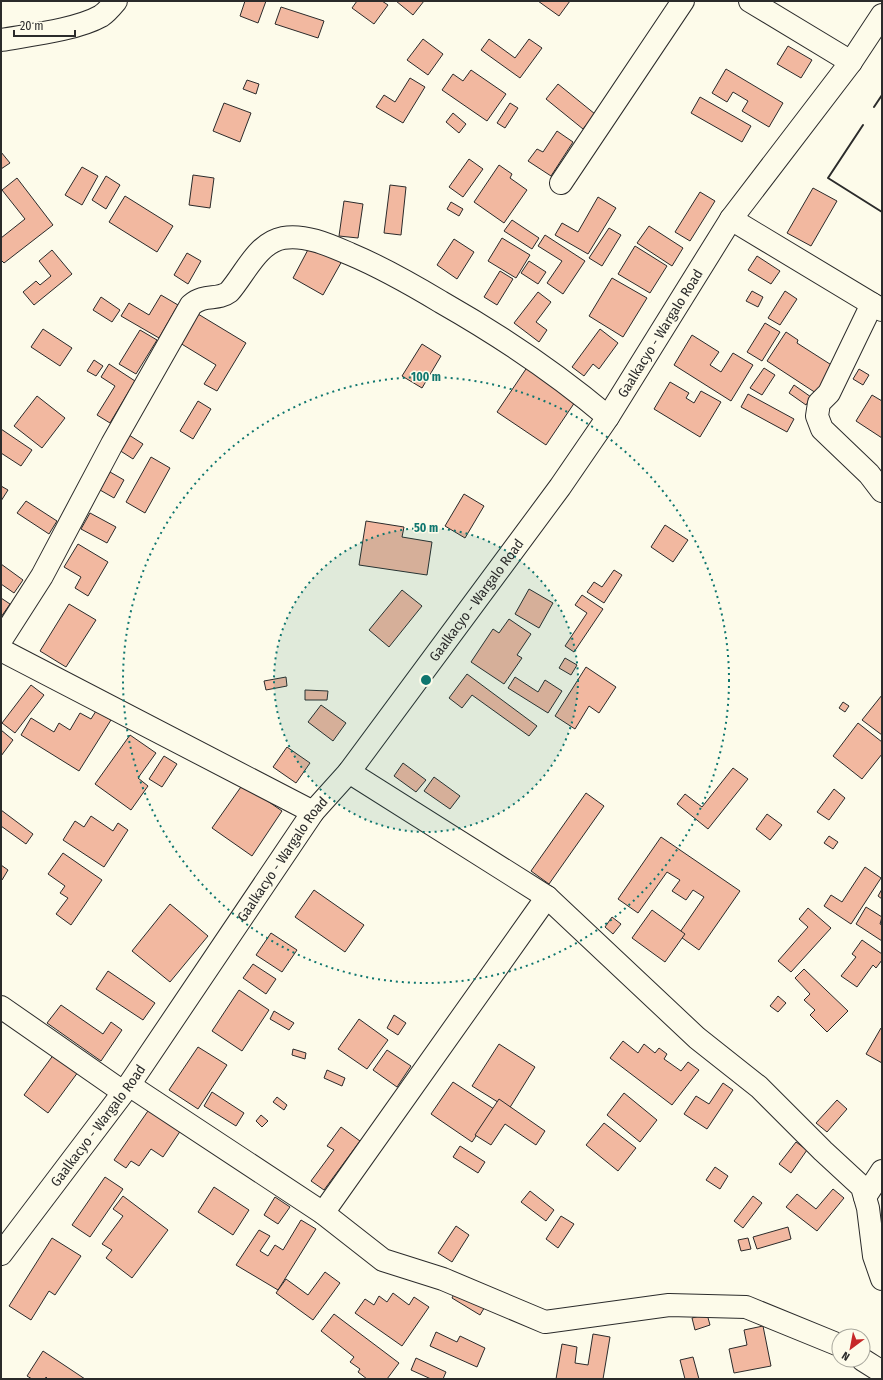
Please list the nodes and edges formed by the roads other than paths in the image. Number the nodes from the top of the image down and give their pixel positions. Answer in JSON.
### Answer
{"nodes":[{"id":1,"x":116,"y":1,"type":"edge"},
{"id":2,"x":683,"y":1,"type":"edge"},
{"id":3,"x":750,"y":1,"type":"edge"},
{"id":4,"x":879,"y":26,"type":"edge"},
{"id":5,"x":1,"y":40,"type":"edge"},
{"id":6,"x":851,"y":62,"type":"junction"},
{"id":7,"x":560,"y":183,"type":"dead end"},
{"id":8,"x":731,"y":219,"type":"junction"},
{"id":9,"x":877,"y":307,"type":"edge"},
{"id":10,"x":608,"y":417,"type":"junction"},
{"id":11,"x":882,"y":491,"type":"edge"},
{"id":12,"x":1,"y":640,"type":"edge"},
{"id":13,"x":1,"y":650,"type":"edge"},
{"id":14,"x":349,"y":772,"type":"junction"},
{"id":15,"x":313,"y":812,"type":"junction"},
{"id":16,"x":547,"y":897,"type":"junction"},
{"id":17,"x":1,"y":1007,"type":"edge"},
{"id":18,"x":126,"y":1088,"type":"junction"},
{"id":19,"x":882,"y":1171,"type":"edge"},
{"id":20,"x":865,"y":1197,"type":"junction"},
{"id":21,"x":323,"y":1213,"type":"junction"},
{"id":22,"x":1,"y":1254,"type":"edge"},
{"id":23,"x":882,"y":1279,"type":"edge"},
{"id":24,"x":831,"y":1342,"type":"edge"},
{"id":25,"x":871,"y":1365,"type":"edge"},
{"id":26,"x":882,"y":1372,"type":"edge"}],
"edges":[{"from":1,"to":5,"type":"street"},
{"from":2,"to":7,"type":"street"},
{"from":3,"to":6,"type":"street"},
{"from":4,"to":6,"type":"street","name":"Gaalkacyo - Wargalo Road"},
{"from":6,"to":8,"type":"street","name":"Gaalkacyo - Wargalo Road"},
{"from":8,"to":9,"type":"street"},
{"from":8,"to":10,"type":"street","name":"Gaalkacyo - Wargalo Road"},
{"from":9,"to":11,"type":"street"},
{"from":10,"to":12,"type":"street"},
{"from":10,"to":14,"type":"street","name":"Gaalkacyo - Wargalo Road"},
{"from":13,"to":15,"type":"street"},
{"from":14,"to":15,"type":"street","name":"Gaalkacyo - Wargalo Road"},
{"from":14,"to":16,"type":"street"},
{"from":15,"to":18,"type":"street","name":"Gaalkacyo - Wargalo Road"},
{"from":16,"to":20,"type":"street"},
{"from":16,"to":21,"type":"street"},
{"from":17,"to":18,"type":"street"},
{"from":18,"to":21,"type":"street"},
{"from":18,"to":22,"type":"street","name":"Gaalkacyo - Wargalo Road"},
{"from":19,"to":20,"type":"street"},
{"from":20,"to":23,"type":"street"},
{"from":21,"to":24,"type":"street"},
{"from":25,"to":26,"type":"street"}]}
